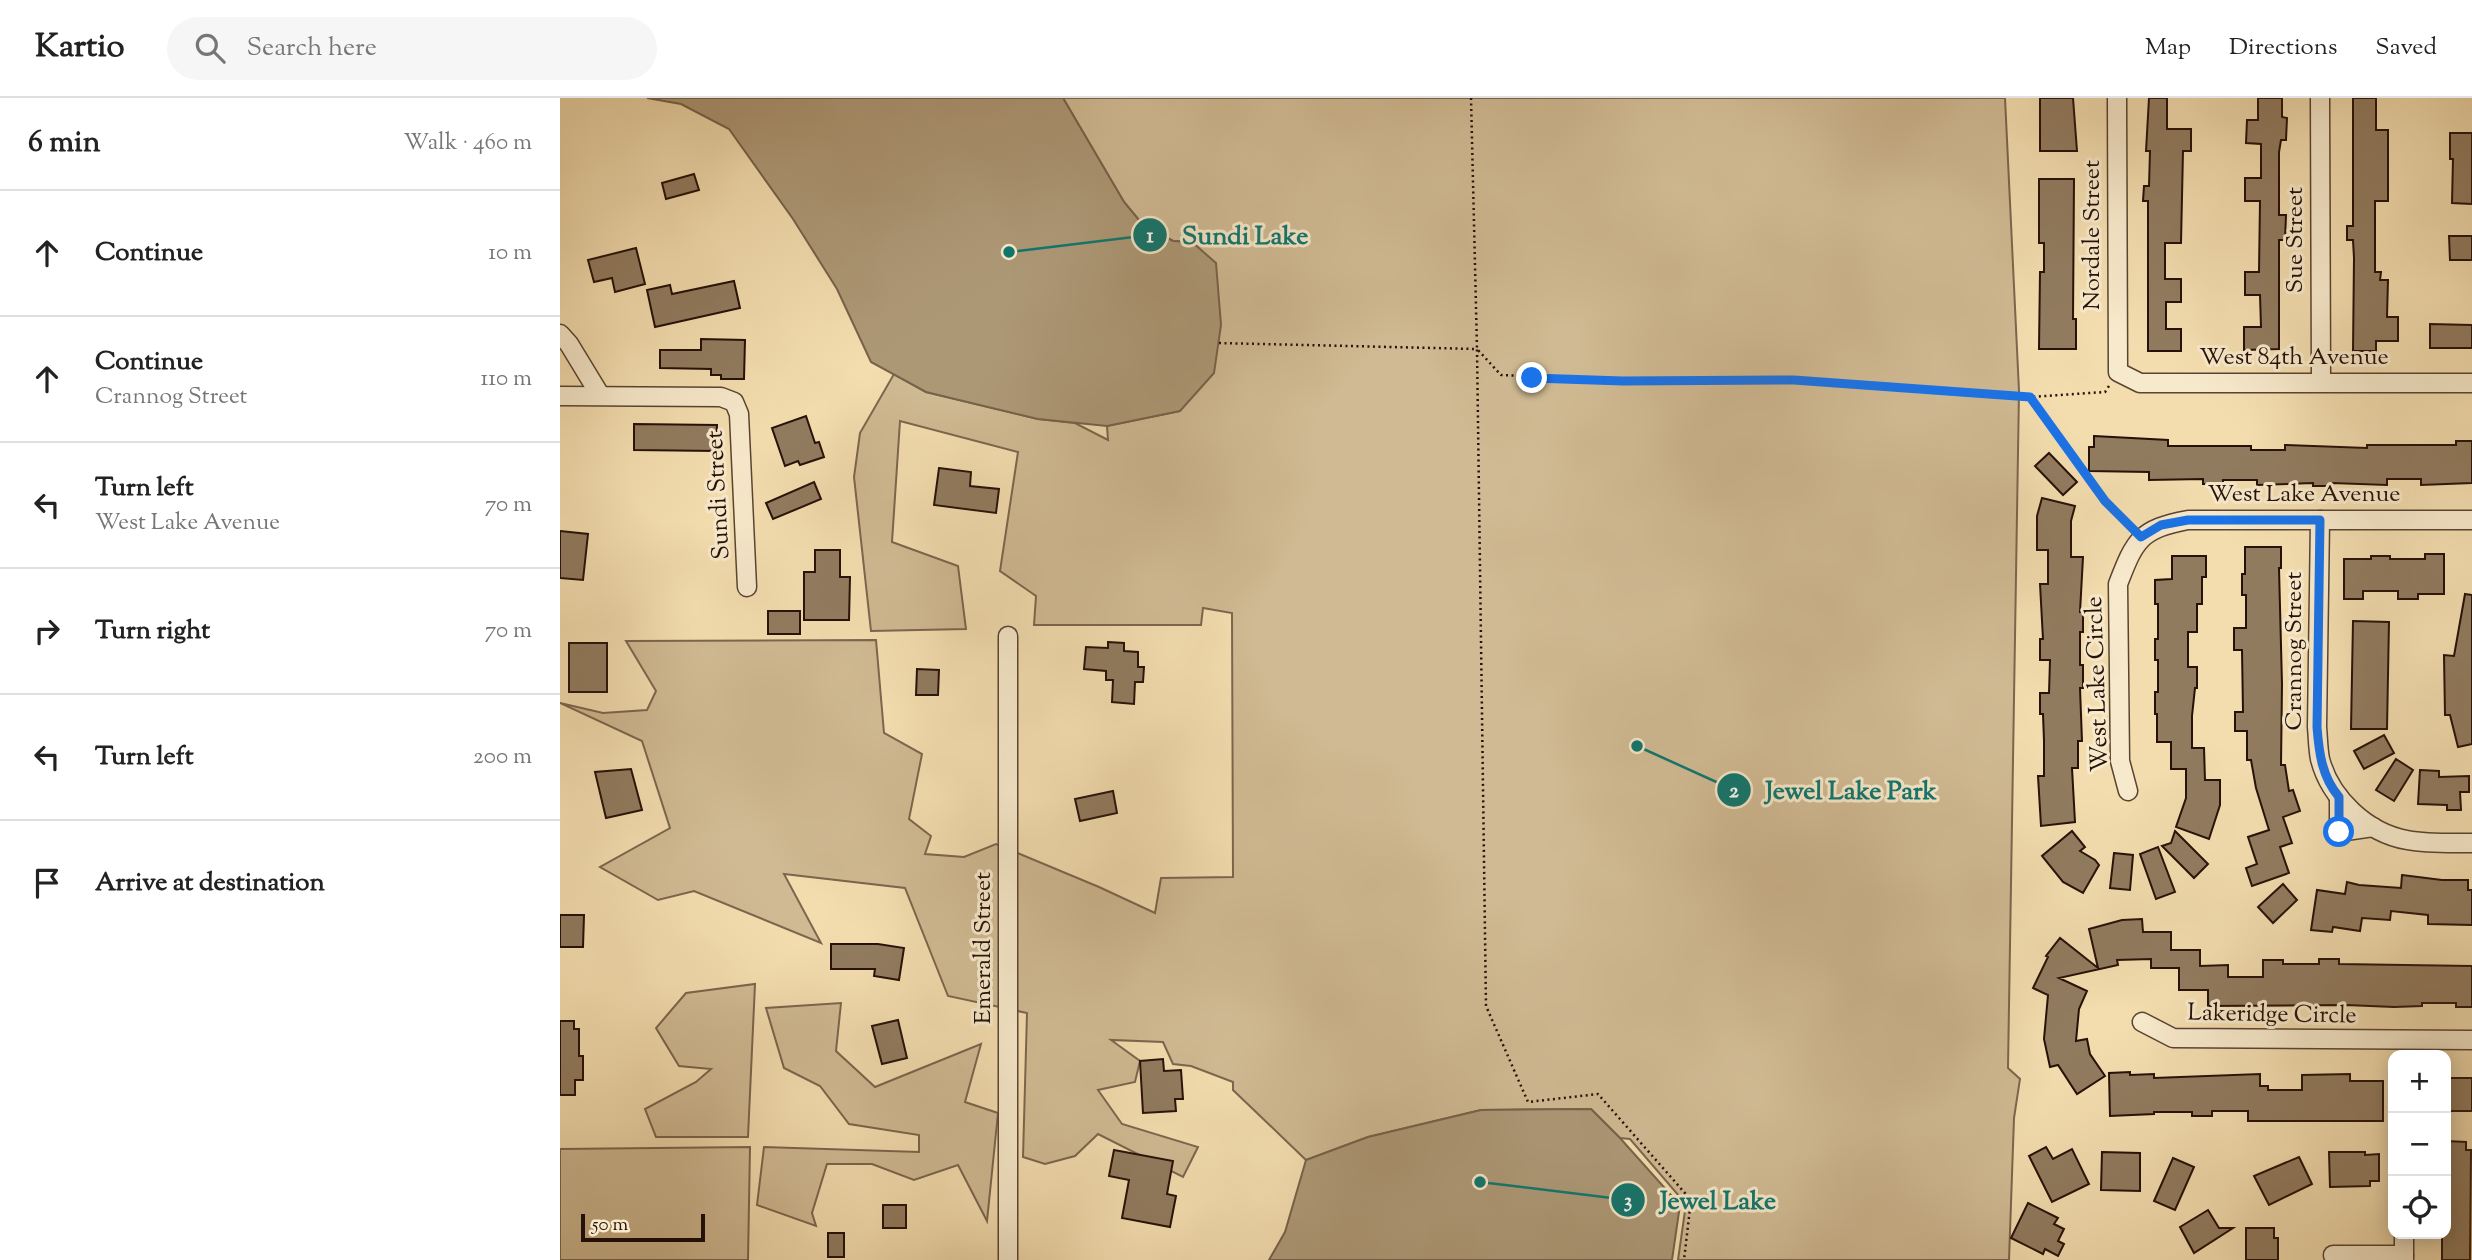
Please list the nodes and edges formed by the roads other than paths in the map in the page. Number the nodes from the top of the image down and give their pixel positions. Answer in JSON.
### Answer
{"nodes":[{"id":1,"x":2117,"y":98,"type":"edge"},
{"id":2,"x":2320,"y":98,"type":"edge"},
{"id":3,"x":560,"y":334,"type":"edge"},
{"id":4,"x":2118,"y":372,"type":"joint"},
{"id":5,"x":2321,"y":382,"type":"junction"},
{"id":6,"x":2472,"y":383,"type":"edge"},
{"id":7,"x":600,"y":395,"type":"junction"},
{"id":8,"x":560,"y":396,"type":"edge"},
{"id":9,"x":2320,"y":520,"type":"junction"},
{"id":10,"x":2472,"y":520,"type":"edge"},
{"id":11,"x":2141,"y":537,"type":"joint"},
{"id":12,"x":747,"y":587,"type":"dead end"},
{"id":13,"x":1009,"y":636,"type":"dead end"},
{"id":14,"x":2128,"y":791,"type":"dead end"},
{"id":15,"x":2472,"y":843,"type":"edge"},
{"id":16,"x":2141,"y":1022,"type":"dead end"},
{"id":17,"x":2472,"y":1040,"type":"edge"},
{"id":18,"x":2406,"y":1048,"type":"edge"},
{"id":19,"x":2404,"y":1239,"type":"edge"},
{"id":20,"x":2333,"y":1255,"type":"dead end"},
{"id":21,"x":2404,"y":1258,"type":"edge"},
{"id":22,"x":1009,"y":1260,"type":"edge"}],
"edges":[{"from":1,"to":4,"type":"street","name":"Nordale Street"},
{"from":2,"to":5,"type":"street","name":"Sue Street"},
{"from":3,"to":7,"type":"street"},
{"from":4,"to":5,"type":"street","name":"West 84th Avenue"},
{"from":5,"to":6,"type":"street","name":"West 84th Avenue"},
{"from":7,"to":8,"type":"street"},
{"from":7,"to":12,"type":"street","name":"Sundi Street"},
{"from":9,"to":10,"type":"street","name":"West Lake Avenue"},
{"from":9,"to":11,"type":"street","name":"West Lake Avenue"},
{"from":9,"to":15,"type":"street","name":"Crannog Street"},
{"from":11,"to":14,"type":"street","name":"West Lake Circle"},
{"from":13,"to":22,"type":"street","name":"Emerald Street"},
{"from":16,"to":18,"type":"street","name":"Lakeridge Circle"},
{"from":17,"to":18,"type":"street","name":"Lakeridge Circle"},
{"from":19,"to":21,"type":"street"},
{"from":20,"to":21,"type":"street"}]}
